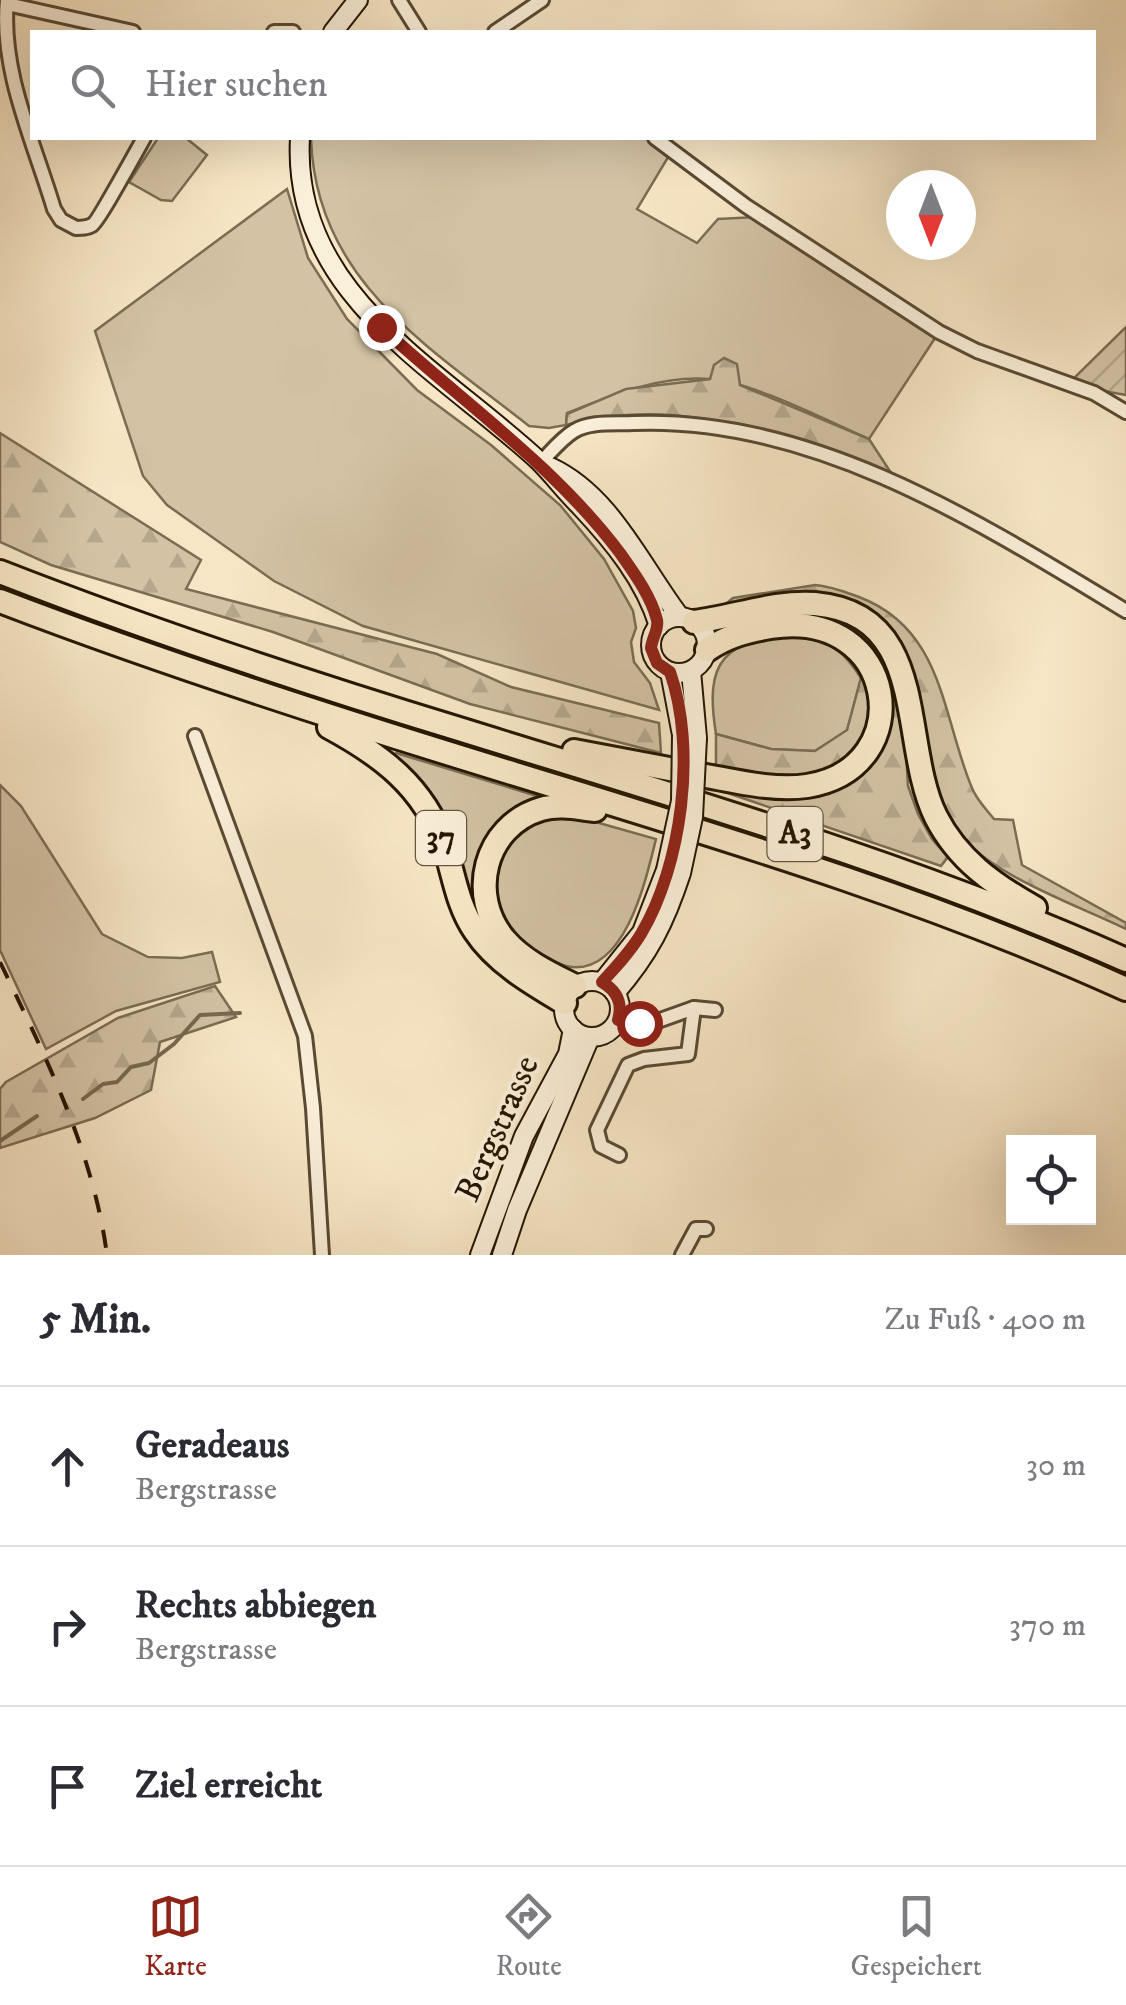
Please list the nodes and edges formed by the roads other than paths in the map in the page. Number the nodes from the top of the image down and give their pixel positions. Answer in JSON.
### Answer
{"nodes":[{"id":1,"x":358,"y":0,"type":"edge"},
{"id":2,"x":399,"y":0,"type":"edge"},
{"id":3,"x":542,"y":0,"type":"edge"},
{"id":4,"x":7,"y":2,"type":"edge"},
{"id":5,"x":125,"y":30,"type":"edge"},
{"id":6,"x":335,"y":30,"type":"edge"},
{"id":7,"x":418,"y":30,"type":"edge"},
{"id":8,"x":498,"y":30,"type":"edge"},
{"id":9,"x":30,"y":129,"type":"edge"},
{"id":10,"x":33,"y":140,"type":"edge"},
{"id":11,"x":143,"y":140,"type":"edge"},
{"id":12,"x":300,"y":140,"type":"edge"},
{"id":13,"x":658,"y":140,"type":"edge"},
{"id":14,"x":1126,"y":412,"type":"edge"},
{"id":15,"x":540,"y":463,"type":"junction"},
{"id":16,"x":0,"y":572,"type":"edge"},
{"id":17,"x":0,"y":601,"type":"edge"},
{"id":18,"x":1126,"y":611,"type":"edge"},
{"id":19,"x":687,"y":620,"type":"junction"},
{"id":20,"x":659,"y":626,"type":"junction"},
{"id":21,"x":707,"y":650,"type":"junction"},
{"id":22,"x":692,"y":671,"type":"junction"},
{"id":23,"x":670,"y":672,"type":"junction"},
{"id":24,"x":282,"y":702,"type":"junction"},
{"id":25,"x":458,"y":729,"type":"junction"},
{"id":26,"x":195,"y":736,"type":"dead end"},
{"id":27,"x":690,"y":736,"type":"junction"},
{"id":28,"x":653,"y":816,"type":"junction"},
{"id":29,"x":1126,"y":959,"type":"edge"},
{"id":30,"x":609,"y":988,"type":"junction"},
{"id":31,"x":1126,"y":989,"type":"edge"},
{"id":32,"x":570,"y":995,"type":"junction"},
{"id":33,"x":694,"y":1008,"type":"junction"},
{"id":34,"x":716,"y":1010,"type":"dead end"},
{"id":35,"x":618,"y":1020,"type":"junction"},
{"id":36,"x":582,"y":1033,"type":"junction"},
{"id":37,"x":618,"y":1154,"type":"dead end"},
{"id":38,"x":706,"y":1229,"type":"dead end"},
{"id":39,"x":322,"y":1255,"type":"edge"},
{"id":40,"x":480,"y":1255,"type":"edge"},
{"id":41,"x":502,"y":1255,"type":"edge"},
{"id":42,"x":682,"y":1255,"type":"edge"}],
"edges":[{"from":1,"to":6,"type":"main road"},
{"from":2,"to":7,"type":"street"},
{"from":3,"to":8,"type":"street"},
{"from":4,"to":5,"type":"street"},
{"from":4,"to":9,"type":"street"},
{"from":10,"to":11,"type":"street"},
{"from":12,"to":15,"type":"main road"},
{"from":13,"to":14,"type":"street"},
{"from":15,"to":18,"type":"street"},
{"from":15,"to":19,"type":"main road"},
{"from":15,"to":20,"type":"main road"},
{"from":16,"to":25,"type":"highway","number":"A3"},
{"from":17,"to":24,"type":"highway","number":"A3"},
{"from":19,"to":20,"type":"main road"},
{"from":19,"to":21,"type":"main road"},
{"from":19,"to":29,"type":"highway"},
{"from":20,"to":23,"type":"main road"},
{"from":21,"to":22,"type":"main road"},
{"from":21,"to":25,"type":"highway"},
{"from":22,"to":23,"type":"main road"},
{"from":22,"to":27,"type":"main road"},
{"from":23,"to":27,"type":"main road"},
{"from":24,"to":28,"type":"highway","number":"A3"},
{"from":24,"to":32,"type":"highway","number":"37"},
{"from":25,"to":29,"type":"highway","number":"A3"},
{"from":26,"to":39,"type":"street"},
{"from":27,"to":30,"type":"main road","bridge":true},
{"from":28,"to":31,"type":"highway","number":"A3"},
{"from":28,"to":32,"type":"highway"},
{"from":30,"to":32,"type":"main road"},
{"from":30,"to":35,"type":"main road"},
{"from":32,"to":36,"type":"main road","name":"Bergstrasse"},
{"from":33,"to":34,"type":"street"},
{"from":33,"to":35,"type":"street"},
{"from":33,"to":37,"type":"street"},
{"from":35,"to":36,"type":"main road","name":"Bergstrasse"},
{"from":36,"to":40,"type":"main road","name":"Bergstrasse"},
{"from":36,"to":41,"type":"main road","name":"Bergstrasse"},
{"from":38,"to":42,"type":"street"}]}
